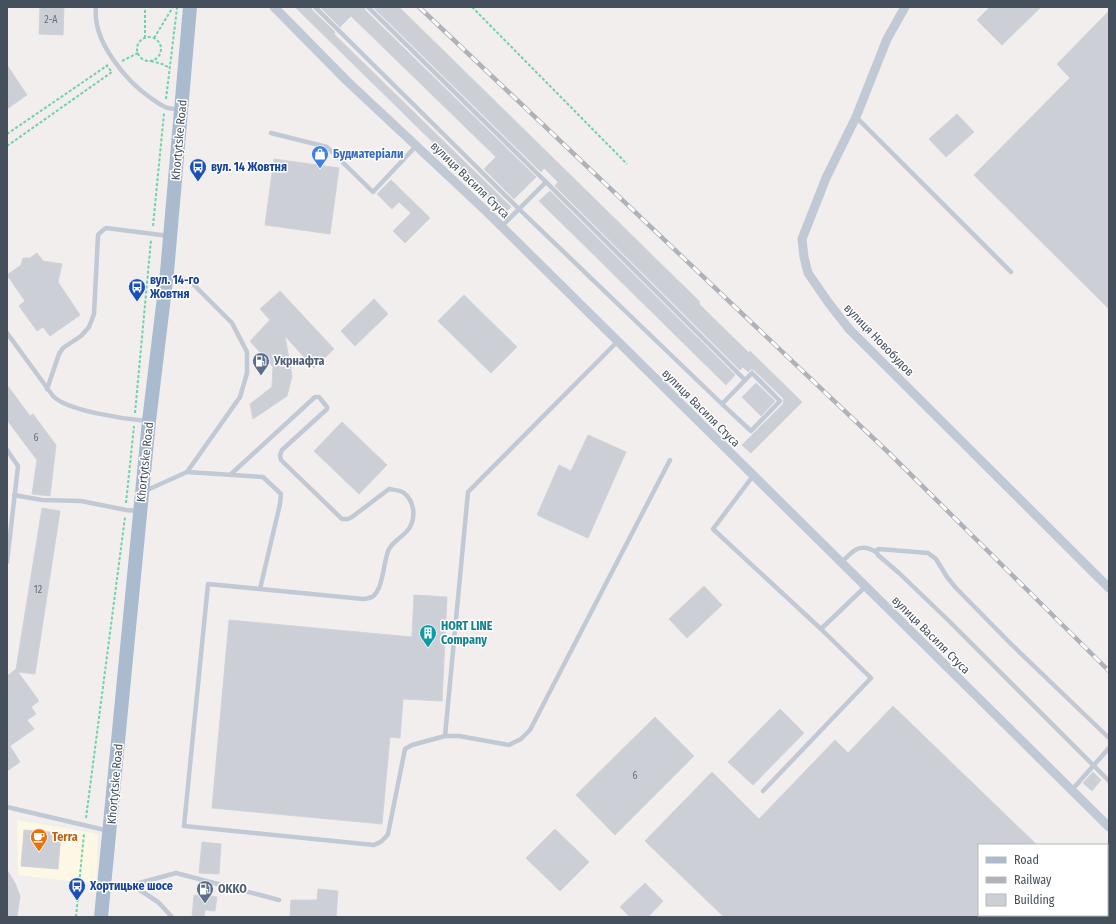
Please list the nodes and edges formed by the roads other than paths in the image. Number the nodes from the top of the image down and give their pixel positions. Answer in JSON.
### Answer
{"nodes":[{"id":1,"x":96,"y":7,"type":"edge"},
{"id":2,"x":190,"y":7,"type":"edge"},
{"id":3,"x":274,"y":7,"type":"edge"},
{"id":4,"x":315,"y":7,"type":"edge"},
{"id":5,"x":368,"y":7,"type":"edge"},
{"id":6,"x":904,"y":7,"type":"edge"},
{"id":7,"x":182,"y":110,"type":"junction"},
{"id":8,"x":856,"y":116,"type":"junction"},
{"id":9,"x":270,"y":133,"type":"dead end"},
{"id":10,"x":416,"y":146,"type":"junction"},
{"id":11,"x":546,"y":182,"type":"junction"},
{"id":12,"x":519,"y":209,"type":"junction"},
{"id":13,"x":502,"y":227,"type":"junction"},
{"id":14,"x":170,"y":236,"type":"junction"},
{"id":15,"x":167,"y":272,"type":"junction"},
{"id":16,"x":1011,"y":272,"type":"dead end"},
{"id":17,"x":7,"y":333,"type":"edge"},
{"id":18,"x":617,"y":342,"type":"junction"},
{"id":19,"x":745,"y":380,"type":"junction"},
{"id":20,"x":47,"y":389,"type":"junction"},
{"id":21,"x":722,"y":404,"type":"junction"},
{"id":22,"x":149,"y":421,"type":"junction"},
{"id":23,"x":7,"y":450,"type":"edge"},
{"id":24,"x":670,"y":460,"type":"dead end"},
{"id":25,"x":187,"y":472,"type":"junction"},
{"id":26,"x":230,"y":475,"type":"junction"},
{"id":27,"x":753,"y":476,"type":"junction"},
{"id":28,"x":142,"y":493,"type":"junction"},
{"id":29,"x":14,"y":495,"type":"junction"},
{"id":30,"x":141,"y":511,"type":"junction"},
{"id":31,"x":876,"y":552,"type":"junction"},
{"id":32,"x":7,"y":559,"type":"edge"},
{"id":33,"x":841,"y":563,"type":"junction"},
{"id":34,"x":865,"y":587,"type":"junction"},
{"id":35,"x":1109,"y":588,"type":"edge"},
{"id":36,"x":260,"y":589,"type":"junction"},
{"id":37,"x":822,"y":629,"type":"junction"},
{"id":38,"x":445,"y":736,"type":"junction"},
{"id":39,"x":1109,"y":738,"type":"edge"},
{"id":40,"x":1109,"y":748,"type":"edge"},
{"id":41,"x":1093,"y":766,"type":"junction"},
{"id":42,"x":1109,"y":781,"type":"edge"},
{"id":43,"x":763,"y":791,"type":"dead end"},
{"id":44,"x":1071,"y":791,"type":"junction"},
{"id":45,"x":7,"y":807,"type":"edge"},
{"id":46,"x":1109,"y":828,"type":"edge"},
{"id":47,"x":110,"y":832,"type":"junction"},
{"id":48,"x":104,"y":885,"type":"junction"},
{"id":49,"x":132,"y":885,"type":"junction"},
{"id":50,"x":279,"y":900,"type":"dead end"},
{"id":51,"x":101,"y":917,"type":"edge"},
{"id":52,"x":172,"y":917,"type":"edge"}],
"edges":[{"from":1,"to":7,"type":"lane"},
{"from":2,"to":7,"type":"main road","name":"Khortytske Road"},
{"from":3,"to":10,"type":"street","name":"вулиця Василя Стуса"},
{"from":4,"to":12,"type":"lane"},
{"from":5,"to":11,"type":"lane"},
{"from":6,"to":8,"type":"street","name":"вулиця Новобудов"},
{"from":7,"to":14,"type":"main road","name":"Khortytske Road"},
{"from":8,"to":16,"type":"lane"},
{"from":8,"to":35,"type":"street","name":"вулиця Новобудов"},
{"from":9,"to":10,"type":"lane"},
{"from":10,"to":13,"type":"street","name":"вулиця Василя Стуса"},
{"from":11,"to":12,"type":"lane"},
{"from":11,"to":19,"type":"lane"},
{"from":12,"to":13,"type":"lane"},
{"from":12,"to":21,"type":"lane"},
{"from":13,"to":18,"type":"street","name":"вулиця Василя Стуса"},
{"from":14,"to":15,"type":"main road","name":"Khortytske Road"},
{"from":14,"to":20,"type":"lane"},
{"from":15,"to":22,"type":"main road","name":"Khortytske Road"},
{"from":15,"to":25,"type":"lane"},
{"from":17,"to":20,"type":"lane"},
{"from":18,"to":27,"type":"street","name":"вулиця Василя Стуса"},
{"from":18,"to":38,"type":"lane"},
{"from":19,"to":21,"type":"lane"},
{"from":19,"to":21,"type":"lane"},
{"from":20,"to":22,"type":"lane"},
{"from":22,"to":28,"type":"main road","name":"Khortytske Road"},
{"from":23,"to":29,"type":"lane"},
{"from":24,"to":38,"type":"lane"},
{"from":25,"to":26,"type":"lane"},
{"from":25,"to":28,"type":"lane"},
{"from":26,"to":36,"type":"lane"},
{"from":26,"to":36,"type":"lane"},
{"from":27,"to":33,"type":"street","name":"вулиця Василя Стуса"},
{"from":27,"to":37,"type":"lane"},
{"from":28,"to":30,"type":"main road","name":"Khortytske Road"},
{"from":29,"to":30,"type":"lane"},
{"from":29,"to":32,"type":"lane"},
{"from":30,"to":47,"type":"main road","name":"Khortytske Road"},
{"from":31,"to":33,"type":"lane"},
{"from":31,"to":39,"type":"lane"},
{"from":31,"to":41,"type":"lane"},
{"from":33,"to":34,"type":"street","name":"вулиця Василя Стуса"},
{"from":34,"to":37,"type":"lane"},
{"from":34,"to":44,"type":"street","name":"вулиця Василя Стуса"},
{"from":36,"to":38,"type":"lane"},
{"from":37,"to":43,"type":"lane"},
{"from":40,"to":41,"type":"lane"},
{"from":41,"to":42,"type":"lane"},
{"from":41,"to":44,"type":"lane"},
{"from":44,"to":46,"type":"street","name":"вулиця Василя Стуса"},
{"from":45,"to":47,"type":"lane"},
{"from":47,"to":48,"type":"main road","name":"Khortytske Road"},
{"from":48,"to":49,"type":"lane"},
{"from":48,"to":51,"type":"main road","name":"Khortytske Road"},
{"from":49,"to":50,"type":"lane"},
{"from":49,"to":52,"type":"lane"}]}
